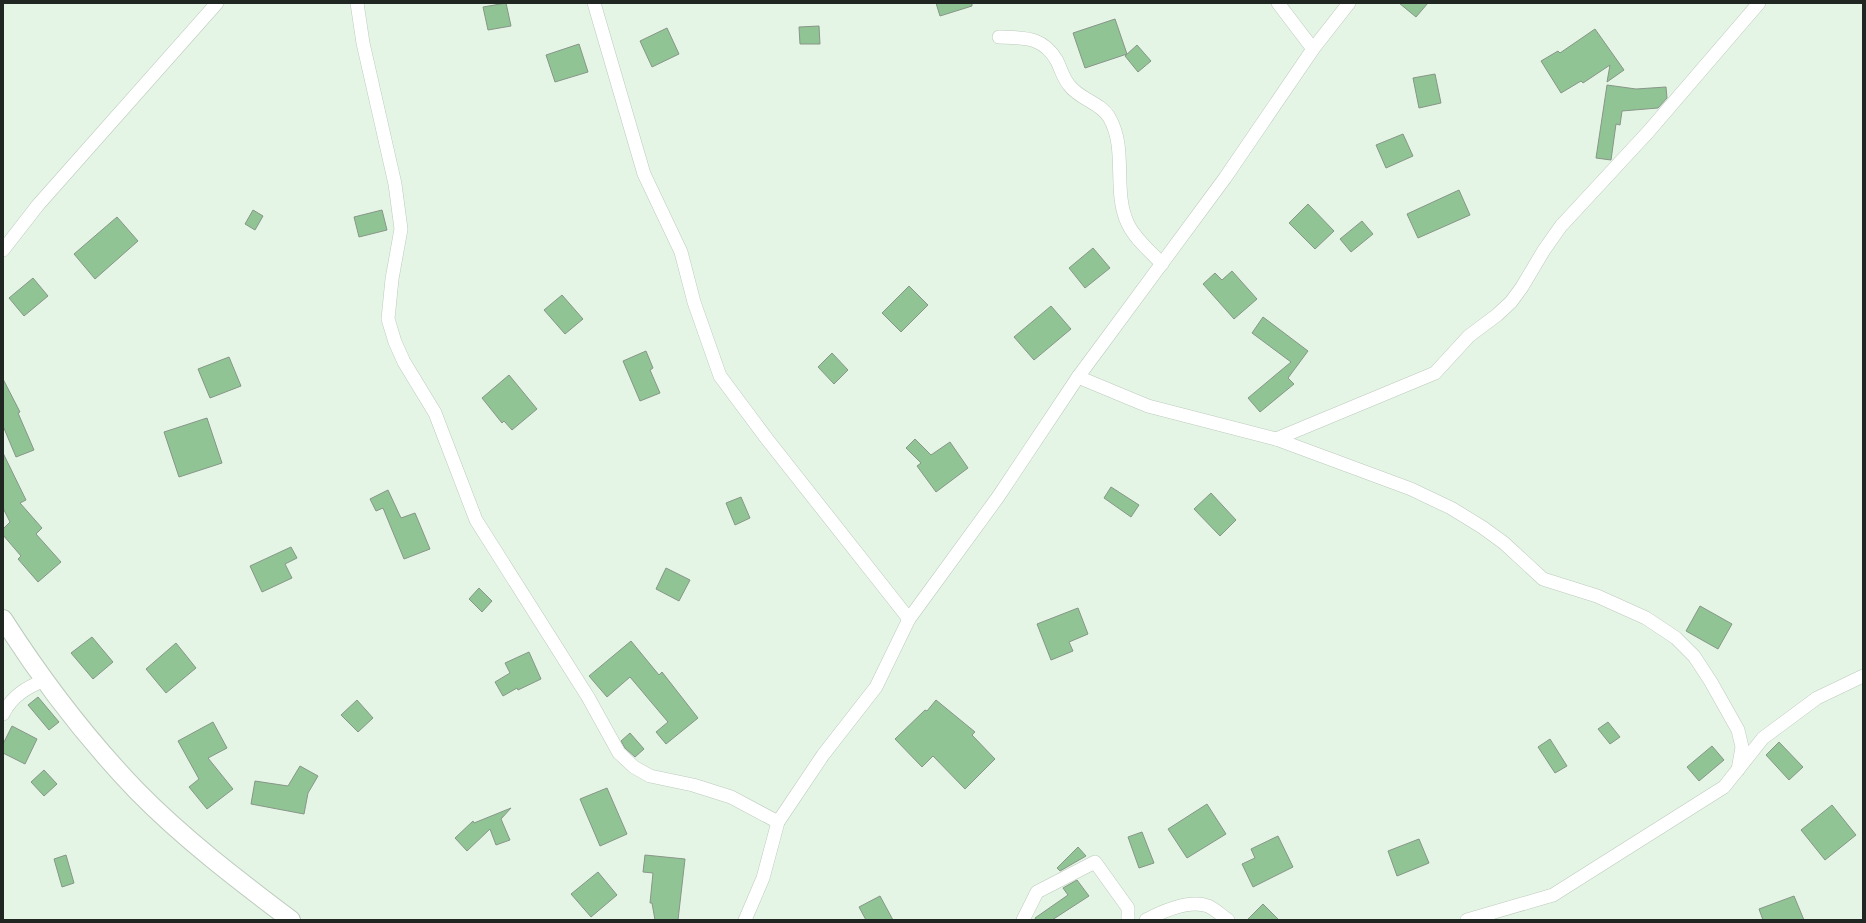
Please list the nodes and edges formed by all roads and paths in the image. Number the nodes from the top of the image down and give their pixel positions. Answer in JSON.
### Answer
{"nodes":[{"id":1,"x":217,"y":3,"type":"edge"},
{"id":2,"x":357,"y":3,"type":"edge"},
{"id":3,"x":594,"y":3,"type":"edge"},
{"id":4,"x":1278,"y":3,"type":"edge"},
{"id":5,"x":1349,"y":3,"type":"edge"},
{"id":6,"x":1759,"y":3,"type":"edge"},
{"id":7,"x":999,"y":37,"type":"dead end"},
{"id":8,"x":1313,"y":49,"type":"junction"},
{"id":9,"x":3,"y":250,"type":"edge"},
{"id":10,"x":1162,"y":264,"type":"junction"},
{"id":11,"x":1078,"y":378,"type":"junction"},
{"id":12,"x":1276,"y":439,"type":"junction"},
{"id":13,"x":3,"y":619,"type":"edge"},
{"id":14,"x":909,"y":619,"type":"junction"},
{"id":15,"x":1863,"y":676,"type":"edge"},
{"id":16,"x":45,"y":680,"type":"junction"},
{"id":17,"x":3,"y":714,"type":"edge"},
{"id":18,"x":1763,"y":738,"type":"junction"},
{"id":19,"x":1742,"y":747,"type":"junction"},
{"id":20,"x":1738,"y":770,"type":"junction"},
{"id":21,"x":778,"y":822,"type":"junction"},
{"id":22,"x":291,"y":920,"type":"edge"},
{"id":23,"x":745,"y":920,"type":"edge"},
{"id":24,"x":1023,"y":920,"type":"edge"},
{"id":25,"x":1128,"y":920,"type":"edge"},
{"id":26,"x":1146,"y":920,"type":"edge"},
{"id":27,"x":1228,"y":920,"type":"edge"},
{"id":28,"x":1468,"y":920,"type":"edge"}],
"edges":[{"from":1,"to":9,"type":"street"},
{"from":2,"to":21,"type":"street"},
{"from":3,"to":14,"type":"street"},
{"from":4,"to":8,"type":"street"},
{"from":5,"to":8,"type":"street"},
{"from":6,"to":12,"type":"street"},
{"from":7,"to":10,"type":"street"},
{"from":8,"to":10,"type":"street"},
{"from":10,"to":11,"type":"street"},
{"from":11,"to":12,"type":"street"},
{"from":11,"to":14,"type":"street"},
{"from":12,"to":19,"type":"street"},
{"from":13,"to":16,"type":"street"},
{"from":14,"to":21,"type":"street"},
{"from":15,"to":18,"type":"street"},
{"from":16,"to":17,"type":"street"},
{"from":16,"to":22,"type":"street"},
{"from":18,"to":19,"type":"street"},
{"from":18,"to":20,"type":"street"},
{"from":19,"to":20,"type":"street"},
{"from":20,"to":28,"type":"street"},
{"from":21,"to":23,"type":"street"},
{"from":24,"to":25,"type":"street"},
{"from":26,"to":27,"type":"street"}]}
